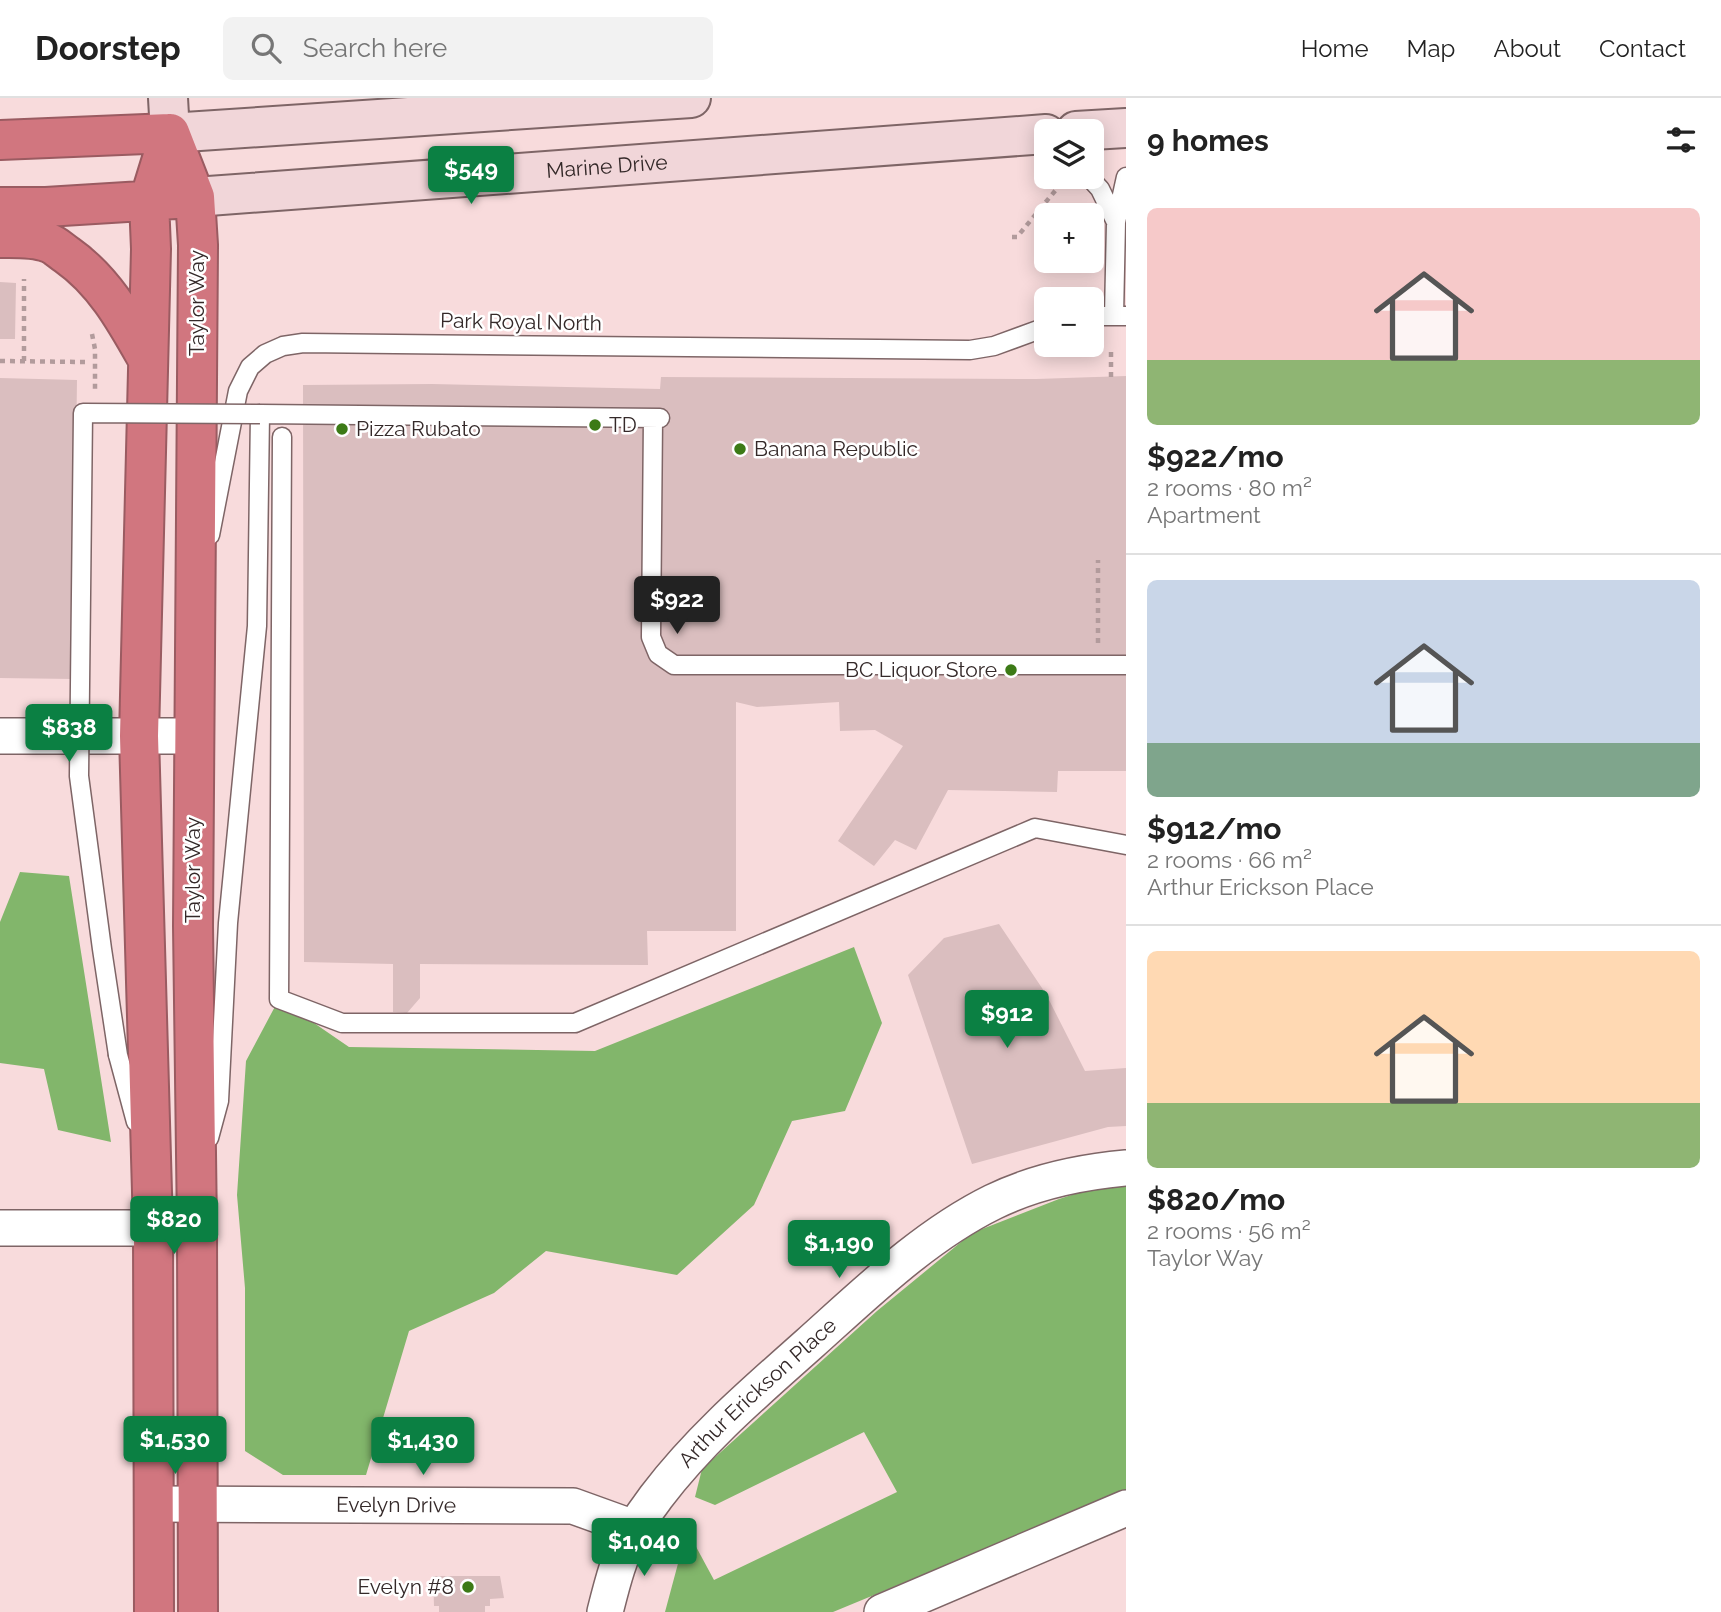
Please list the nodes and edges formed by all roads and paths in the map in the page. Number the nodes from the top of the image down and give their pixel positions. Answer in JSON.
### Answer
{"nodes":[{"id":1,"x":691,"y":98,"type":"edge"},
{"id":2,"x":169,"y":115,"type":"edge"},
{"id":3,"x":1126,"y":128,"type":"edge"},
{"id":4,"x":1104,"y":129,"type":"edge"},
{"id":5,"x":1034,"y":138,"type":"edge"},
{"id":6,"x":0,"y":141,"type":"edge"},
{"id":7,"x":1126,"y":177,"type":"edge"},
{"id":8,"x":1057,"y":189,"type":"edge"},
{"id":9,"x":1100,"y":189,"type":"edge"},
{"id":10,"x":195,"y":197,"type":"junction"},
{"id":11,"x":149,"y":201,"type":"junction"},
{"id":12,"x":0,"y":208,"type":"edge"},
{"id":13,"x":1116,"y":222,"type":"junction"},
{"id":14,"x":1013,"y":237,"type":"dead end"},
{"id":15,"x":0,"y":238,"type":"edge"},
{"id":16,"x":24,"y":279,"type":"dead end"},
{"id":17,"x":1120,"y":316,"type":"edge"},
{"id":18,"x":92,"y":331,"type":"dead end"},
{"id":19,"x":1034,"y":331,"type":"edge"},
{"id":20,"x":1111,"y":352,"type":"dead end"},
{"id":21,"x":147,"y":358,"type":"junction"},
{"id":22,"x":0,"y":361,"type":"edge"},
{"id":23,"x":24,"y":361,"type":"junction"},
{"id":24,"x":85,"y":362,"type":"dead end"},
{"id":25,"x":1111,"y":377,"type":"dead end"},
{"id":26,"x":95,"y":396,"type":"dead end"},
{"id":27,"x":260,"y":414,"type":"junction"},
{"id":28,"x":282,"y":437,"type":"dead end"},
{"id":29,"x":1098,"y":560,"type":"dead end"},
{"id":30,"x":194,"y":612,"type":"junction"},
{"id":31,"x":1098,"y":665,"type":"junction"},
{"id":32,"x":1126,"y":665,"type":"edge"},
{"id":33,"x":0,"y":736,"type":"edge"},
{"id":34,"x":139,"y":736,"type":"junction"},
{"id":35,"x":195,"y":736,"type":"junction"},
{"id":36,"x":1126,"y":845,"type":"edge"},
{"id":37,"x":1126,"y":1168,"type":"edge"},
{"id":38,"x":152,"y":1181,"type":"junction"},
{"id":39,"x":196,"y":1210,"type":"junction"},
{"id":40,"x":153,"y":1227,"type":"junction"},
{"id":41,"x":0,"y":1228,"type":"edge"},
{"id":42,"x":198,"y":1503,"type":"junction"},
{"id":43,"x":153,"y":1504,"type":"junction"},
{"id":44,"x":1126,"y":1508,"type":"edge"},
{"id":45,"x":634,"y":1528,"type":"junction"},
{"id":46,"x":153,"y":1612,"type":"edge"},
{"id":47,"x":198,"y":1612,"type":"edge"},
{"id":48,"x":605,"y":1612,"type":"edge"},
{"id":49,"x":882,"y":1612,"type":"edge"}],
"edges":[{"from":1,"to":2,"type":"main road"},
{"from":2,"to":6,"type":"highway"},
{"from":2,"to":10,"type":"highway","name":"Taylor Way"},
{"from":2,"to":11,"type":"highway"},
{"from":3,"to":4,"type":"main road"},
{"from":5,"to":10,"type":"main road","name":"Marine Drive"},
{"from":7,"to":13,"type":"lane"},
{"from":8,"to":14,"type":"path"},
{"from":9,"to":13,"type":"lane"},
{"from":10,"to":11,"type":"highway","name":"Marine Drive"},
{"from":10,"to":30,"type":"highway","name":"Taylor Way"},
{"from":11,"to":12,"type":"highway","name":"Marine Drive"},
{"from":11,"to":21,"type":"highway"},
{"from":13,"to":17,"type":"lane"},
{"from":15,"to":21,"type":"highway"},
{"from":16,"to":23,"type":"path"},
{"from":18,"to":26,"type":"path"},
{"from":19,"to":30,"type":"lane","name":"Park Royal North"},
{"from":20,"to":25,"type":"path"},
{"from":21,"to":34,"type":"highway"},
{"from":22,"to":23,"type":"path"},
{"from":23,"to":24,"type":"path"},
{"from":27,"to":31,"type":"lane"},
{"from":27,"to":38,"type":"lane","bridge":true},
{"from":27,"to":39,"type":"lane"},
{"from":28,"to":36,"type":"lane"},
{"from":29,"to":31,"type":"path"},
{"from":30,"to":35,"type":"highway","name":"Taylor Way"},
{"from":31,"to":32,"type":"lane"},
{"from":33,"to":34,"type":"street"},
{"from":34,"to":35,"type":"street"},
{"from":34,"to":38,"type":"highway"},
{"from":35,"to":39,"type":"highway","name":"Taylor Way"},
{"from":37,"to":45,"type":"street","name":"Arthur Erickson Place"},
{"from":38,"to":40,"type":"highway"},
{"from":39,"to":40,"type":"street"},
{"from":39,"to":42,"type":"highway","name":"Taylor Way"},
{"from":40,"to":41,"type":"street"},
{"from":40,"to":43,"type":"highway"},
{"from":42,"to":43,"type":"street","name":"Evelyn Drive"},
{"from":42,"to":45,"type":"street","name":"Evelyn Drive"},
{"from":42,"to":47,"type":"highway","name":"Taylor Way"},
{"from":43,"to":46,"type":"highway"},
{"from":44,"to":49,"type":"street"},
{"from":45,"to":48,"type":"street","name":"Arthur Erickson Place"}]}
